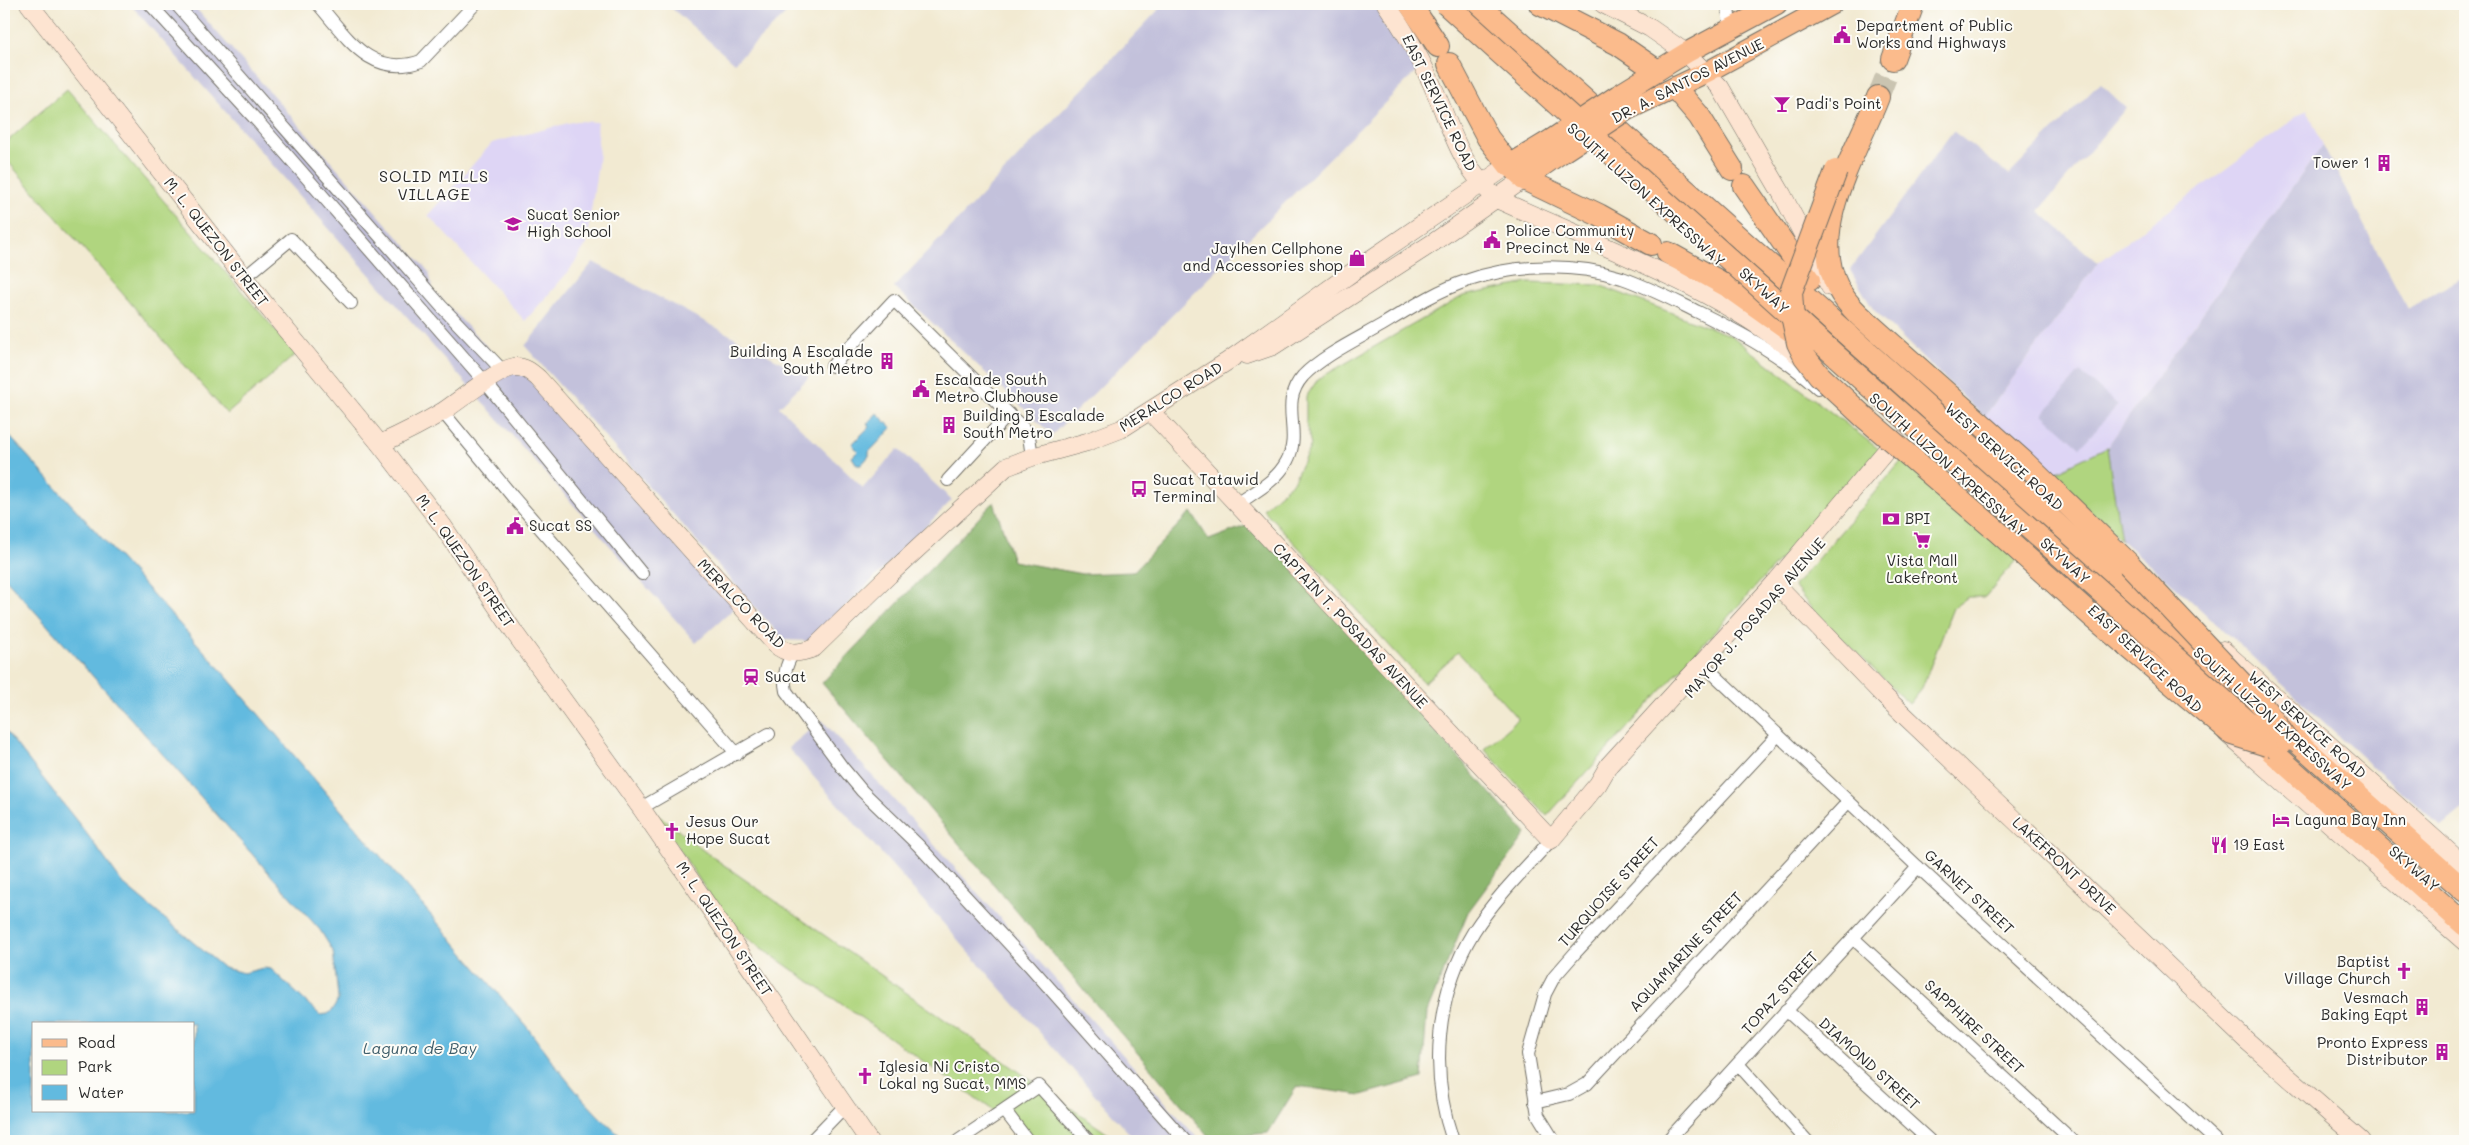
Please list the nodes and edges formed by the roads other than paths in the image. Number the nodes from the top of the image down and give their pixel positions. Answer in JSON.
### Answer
{"nodes":[{"id":1,"x":29,"y":4,"type":"edge"},
{"id":2,"x":150,"y":4,"type":"edge"},
{"id":3,"x":176,"y":4,"type":"edge"},
{"id":4,"x":318,"y":4,"type":"edge"},
{"id":5,"x":475,"y":4,"type":"edge"},
{"id":6,"x":1386,"y":4,"type":"edge"},
{"id":7,"x":1410,"y":4,"type":"edge"},
{"id":8,"x":1433,"y":4,"type":"edge"},
{"id":9,"x":1446,"y":4,"type":"edge"},
{"id":10,"x":1463,"y":4,"type":"edge"},
{"id":11,"x":1477,"y":4,"type":"edge"},
{"id":12,"x":1540,"y":4,"type":"edge"},
{"id":13,"x":1603,"y":4,"type":"edge"},
{"id":14,"x":1728,"y":4,"type":"edge"},
{"id":15,"x":1777,"y":4,"type":"edge"},
{"id":16,"x":1832,"y":4,"type":"edge"},
{"id":17,"x":1903,"y":4,"type":"edge"},
{"id":18,"x":1913,"y":4,"type":"edge"},
{"id":19,"x":1730,"y":30,"type":"junction"},
{"id":20,"x":1686,"y":52,"type":"junction"},
{"id":21,"x":1741,"y":54,"type":"junction"},
{"id":22,"x":1656,"y":70,"type":"junction"},
{"id":23,"x":1707,"y":72,"type":"junction"},
{"id":24,"x":1676,"y":88,"type":"junction"},
{"id":25,"x":1622,"y":102,"type":"junction"},
{"id":26,"x":1517,"y":172,"type":"junction"},
{"id":27,"x":1480,"y":184,"type":"junction"},
{"id":28,"x":1497,"y":199,"type":"junction"},
{"id":29,"x":244,"y":278,"type":"junction"},
{"id":30,"x":351,"y":303,"type":"dead end"},
{"id":31,"x":1823,"y":353,"type":"junction"},
{"id":32,"x":1228,"y":361,"type":"junction"},
{"id":33,"x":832,"y":366,"type":"dead end"},
{"id":34,"x":1887,"y":370,"type":"junction"},
{"id":35,"x":504,"y":372,"type":"junction"},
{"id":36,"x":485,"y":382,"type":"junction"},
{"id":37,"x":1152,"y":410,"type":"junction"},
{"id":38,"x":442,"y":411,"type":"junction"},
{"id":39,"x":1009,"y":414,"type":"junction"},
{"id":40,"x":380,"y":444,"type":"junction"},
{"id":41,"x":1895,"y":447,"type":"junction"},
{"id":42,"x":1032,"y":457,"type":"junction"},
{"id":43,"x":948,"y":480,"type":"dead end"},
{"id":44,"x":1239,"y":503,"type":"junction"},
{"id":45,"x":642,"y":574,"type":"dead end"},
{"id":46,"x":1779,"y":586,"type":"junction"},
{"id":47,"x":793,"y":654,"type":"junction"},
{"id":48,"x":1707,"y":667,"type":"junction"},
{"id":49,"x":769,"y":734,"type":"dead end"},
{"id":50,"x":1778,"y":735,"type":"junction"},
{"id":51,"x":2282,"y":744,"type":"junction"},
{"id":52,"x":737,"y":754,"type":"junction"},
{"id":53,"x":1848,"y":802,"type":"junction"},
{"id":54,"x":641,"y":808,"type":"junction"},
{"id":55,"x":1553,"y":838,"type":"junction"},
{"id":56,"x":2465,"y":866,"type":"edge"},
{"id":57,"x":1918,"y":867,"type":"junction"},
{"id":58,"x":2465,"y":891,"type":"edge"},
{"id":59,"x":2465,"y":898,"type":"edge"},
{"id":60,"x":2465,"y":914,"type":"edge"},
{"id":61,"x":2465,"y":925,"type":"edge"},
{"id":62,"x":1853,"y":938,"type":"junction"},
{"id":63,"x":2465,"y":942,"type":"edge"},
{"id":64,"x":1786,"y":1010,"type":"junction"},
{"id":65,"x":1738,"y":1064,"type":"junction"},
{"id":66,"x":1535,"y":1102,"type":"junction"},
{"id":67,"x":845,"y":1106,"type":"junction"},
{"id":68,"x":1005,"y":1111,"type":"junction"},
{"id":69,"x":965,"y":1139,"type":"edge"},
{"id":70,"x":1673,"y":1139,"type":"edge"},
{"id":71,"x":811,"y":1141,"type":"edge"},
{"id":72,"x":869,"y":1141,"type":"edge"},
{"id":73,"x":1028,"y":1141,"type":"edge"},
{"id":74,"x":1089,"y":1141,"type":"edge"},
{"id":75,"x":1185,"y":1141,"type":"edge"},
{"id":76,"x":1450,"y":1141,"type":"edge"},
{"id":77,"x":1554,"y":1141,"type":"edge"},
{"id":78,"x":1807,"y":1141,"type":"edge"},
{"id":79,"x":1930,"y":1141,"type":"edge"},
{"id":80,"x":2073,"y":1141,"type":"edge"},
{"id":81,"x":2216,"y":1141,"type":"edge"},
{"id":82,"x":2360,"y":1141,"type":"edge"}],
"edges":[{"from":1,"to":29,"type":"main road","name":"M. L. QUEZON STREET"},
{"from":2,"to":36,"type":"street"},
{"from":3,"to":35,"type":"street"},
{"from":4,"to":5,"type":"street"},
{"from":6,"to":27,"type":"main road","name":"EAST SERVICE ROAD"},
{"from":7,"to":26,"type":"highway"},
{"from":8,"to":31,"type":"highway","name":"SOUTH LUZON EXPRESSWAY"},
{"from":9,"to":51,"type":"highway","name":"SKYWAY","bridge":true},
{"from":10,"to":51,"type":"highway","name":"SKYWAY","bridge":true},
{"from":11,"to":34,"type":"highway","name":"SOUTH LUZON EXPRESSWAY"},
{"from":12,"to":22,"type":"highway"},
{"from":13,"to":20,"type":"main road","name":"WEST SERVICE ROAD"},
{"from":14,"to":19,"type":"street"},
{"from":15,"to":19,"type":"main road","name":"DR. A. SANTOS AVENUE"},
{"from":16,"to":21,"type":"main road","name":"DR. A. SANTOS AVENUE"},
{"from":17,"to":18,"type":"highway"},
{"from":19,"to":20,"type":"main road","name":"DR. A. SANTOS AVENUE"},
{"from":19,"to":21,"type":"main road"},
{"from":20,"to":22,"type":"main road","name":"DR. A. SANTOS AVENUE"},
{"from":20,"to":23,"type":"main road","name":"WEST SERVICE ROAD"},
{"from":21,"to":23,"type":"main road","name":"DR. A. SANTOS AVENUE"},
{"from":22,"to":24,"type":"main road"},
{"from":22,"to":25,"type":"main road","name":"DR. A. SANTOS AVENUE"},
{"from":23,"to":24,"type":"main road","name":"DR. A. SANTOS AVENUE"},
{"from":23,"to":56,"type":"main road","name":"WEST SERVICE ROAD"},
{"from":24,"to":25,"type":"main road","name":"DR. A. SANTOS AVENUE"},
{"from":24,"to":34,"type":"highway"},
{"from":25,"to":26,"type":"main road","name":"DR. A. SANTOS AVENUE","bridge":true},
{"from":26,"to":27,"type":"main road","name":"DR. A. SANTOS AVENUE"},
{"from":26,"to":28,"type":"main road","name":"DR. A. SANTOS AVENUE"},
{"from":26,"to":31,"type":"highway"},
{"from":27,"to":28,"type":"main road","name":"EAST SERVICE ROAD"},
{"from":27,"to":32,"type":"main road","name":"MERALCO ROAD"},
{"from":28,"to":32,"type":"main road","name":"MERALCO ROAD"},
{"from":28,"to":41,"type":"main road","name":"EAST SERVICE ROAD"},
{"from":29,"to":30,"type":"street"},
{"from":29,"to":40,"type":"main road","name":"M. L. QUEZON STREET"},
{"from":31,"to":61,"type":"highway","name":"SOUTH LUZON EXPRESSWAY"},
{"from":32,"to":37,"type":"main road","name":"MERALCO ROAD"},
{"from":33,"to":39,"type":"street"},
{"from":34,"to":58,"type":"highway","name":"SOUTH LUZON EXPRESSWAY"},
{"from":35,"to":36,"type":"main road","name":"MERALCO ROAD"},
{"from":35,"to":47,"type":"main road","name":"MERALCO ROAD"},
{"from":36,"to":38,"type":"main road","name":"MERALCO ROAD"},
{"from":36,"to":45,"type":"street"},
{"from":37,"to":42,"type":"main road","name":"MERALCO ROAD"},
{"from":37,"to":44,"type":"main road","name":"CAPTAIN T. POSADAS AVENUE"},
{"from":38,"to":40,"type":"main road","name":"MERALCO ROAD"},
{"from":38,"to":52,"type":"street"},
{"from":39,"to":42,"type":"street"},
{"from":39,"to":43,"type":"street"},
{"from":40,"to":54,"type":"main road","name":"M. L. QUEZON STREET"},
{"from":41,"to":44,"type":"street"},
{"from":41,"to":46,"type":"main road","name":"MAYOR J. POSADAS AVENUE"},
{"from":41,"to":63,"type":"main road","name":"EAST SERVICE ROAD"},
{"from":42,"to":47,"type":"main road","name":"MERALCO ROAD"},
{"from":44,"to":55,"type":"main road","name":"CAPTAIN T. POSADAS AVENUE"},
{"from":46,"to":48,"type":"main road","name":"MAYOR J. POSADAS AVENUE"},
{"from":46,"to":82,"type":"main road","name":"LAKEFRONT DRIVE"},
{"from":47,"to":75,"type":"street"},
{"from":48,"to":50,"type":"street","name":"GARNET STREET"},
{"from":48,"to":55,"type":"main road","name":"MAYOR J. POSADAS AVENUE"},
{"from":49,"to":52,"type":"street"},
{"from":50,"to":53,"type":"street","name":"GARNET STREET"},
{"from":50,"to":66,"type":"street","name":"TURQUOISE STREET"},
{"from":51,"to":51,"type":"highway","bridge":true},
{"from":51,"to":59,"type":"highway","name":"SKYWAY"},
{"from":51,"to":60,"type":"highway","name":"SKYWAY"},
{"from":52,"to":54,"type":"street"},
{"from":53,"to":57,"type":"street","name":"GARNET STREET"},
{"from":53,"to":66,"type":"street","name":"AQUAMARINE STREET"},
{"from":54,"to":67,"type":"main road","name":"M. L. QUEZON STREET"},
{"from":55,"to":76,"type":"street","name":"MAYOR J. POSADAS AVENUE"},
{"from":57,"to":62,"type":"street","name":"TOPAZ STREET"},
{"from":57,"to":81,"type":"street","name":"GARNET STREET"},
{"from":62,"to":64,"type":"street","name":"TOPAZ STREET"},
{"from":62,"to":80,"type":"street","name":"SAPPHIRE STREET"},
{"from":64,"to":65,"type":"street","name":"TOPAZ STREET"},
{"from":64,"to":79,"type":"street","name":"DIAMOND STREET"},
{"from":65,"to":70,"type":"street","name":"TOPAZ STREET"},
{"from":65,"to":78,"type":"street"},
{"from":66,"to":77,"type":"street","name":"TURQUOISE STREET"},
{"from":67,"to":71,"type":"street"},
{"from":67,"to":72,"type":"main road","name":"M. L. QUEZON STREET"},
{"from":68,"to":69,"type":"street"},
{"from":68,"to":73,"type":"street"},
{"from":68,"to":74,"type":"street"}]}
